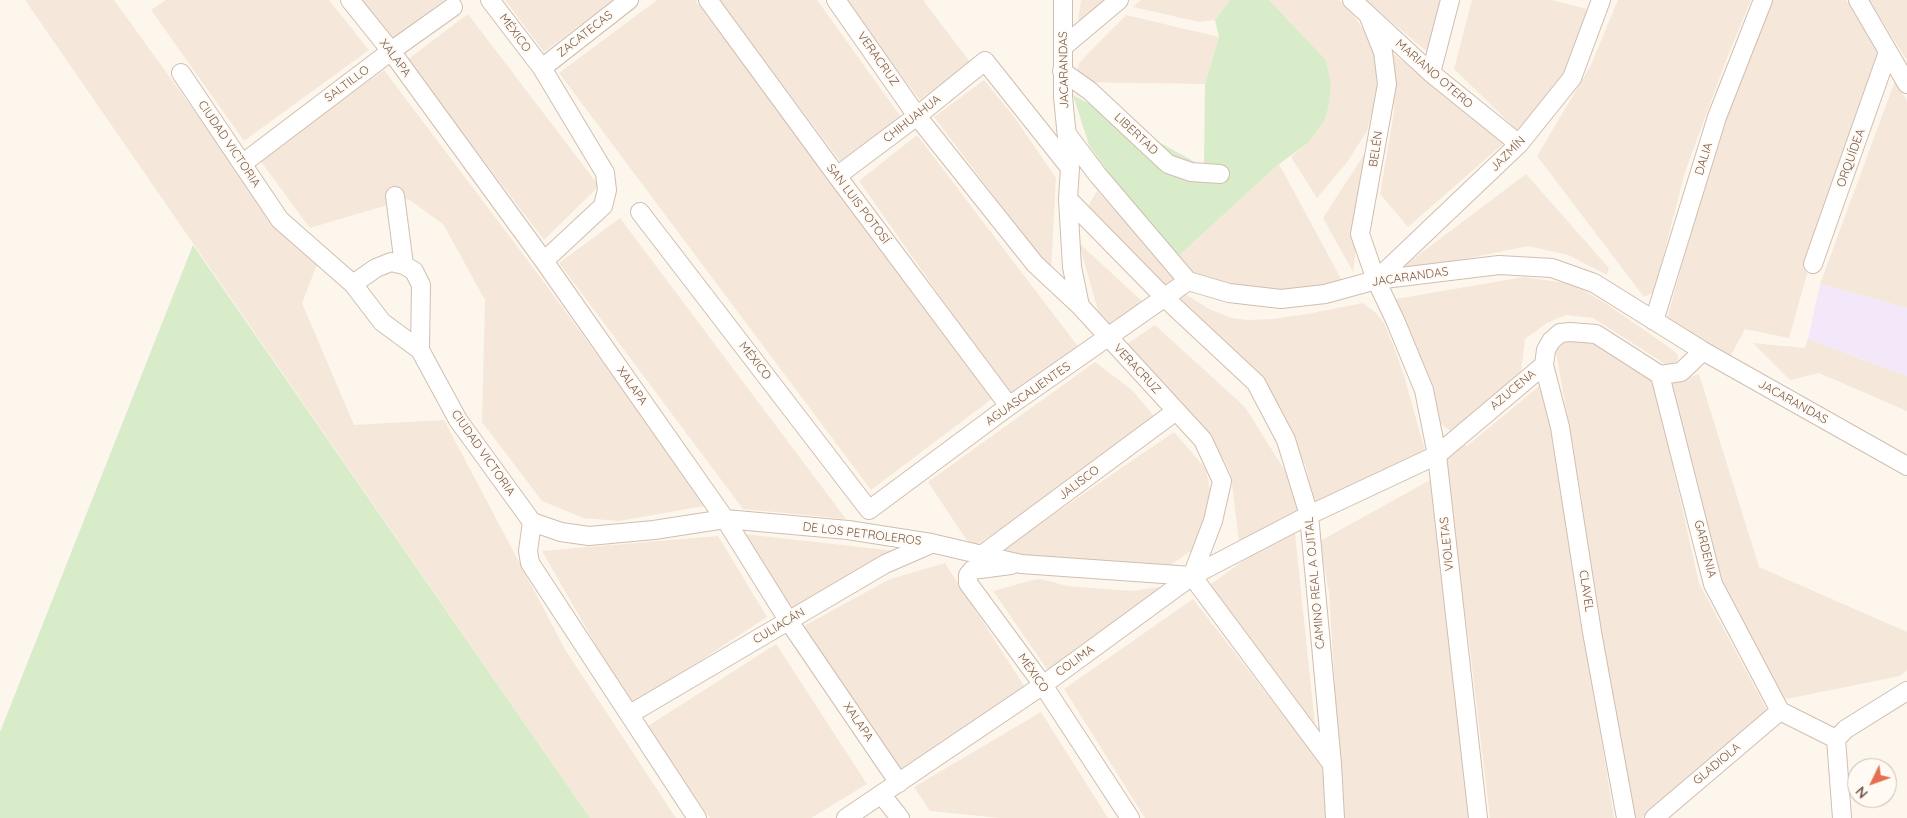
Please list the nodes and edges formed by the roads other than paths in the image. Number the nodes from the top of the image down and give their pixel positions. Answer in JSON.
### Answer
{"nodes":[{"id":1,"x":350,"y":0,"type":"edge"},
{"id":2,"x":490,"y":0,"type":"edge"},
{"id":3,"x":628,"y":0,"type":"edge"},
{"id":4,"x":708,"y":0,"type":"edge"},
{"id":5,"x":836,"y":0,"type":"edge"},
{"id":6,"x":1062,"y":0,"type":"edge"},
{"id":7,"x":1119,"y":0,"type":"edge"},
{"id":8,"x":1352,"y":0,"type":"edge"},
{"id":9,"x":1450,"y":0,"type":"edge"},
{"id":10,"x":1601,"y":0,"type":"edge"},
{"id":11,"x":1763,"y":0,"type":"edge"},
{"id":12,"x":1858,"y":0,"type":"edge"},
{"id":13,"x":453,"y":7,"type":"dead end"},
{"id":14,"x":1369,"y":17,"type":"junction"},
{"id":15,"x":1063,"y":47,"type":"junction"},
{"id":16,"x":391,"y":51,"type":"junction"},
{"id":17,"x":1888,"y":52,"type":"junction"},
{"id":18,"x":542,"y":68,"type":"junction"},
{"id":19,"x":1062,"y":71,"type":"junction"},
{"id":20,"x":181,"y":73,"type":"dead end"},
{"id":21,"x":1431,"y":73,"type":"junction"},
{"id":22,"x":1907,"y":84,"type":"edge"},
{"id":23,"x":917,"y":116,"type":"junction"},
{"id":24,"x":1067,"y":134,"type":"junction"},
{"id":25,"x":1519,"y":144,"type":"junction"},
{"id":26,"x":242,"y":164,"type":"junction"},
{"id":27,"x":1070,"y":168,"type":"junction"},
{"id":28,"x":1220,"y":174,"type":"dead end"},
{"id":29,"x":837,"y":176,"type":"junction"},
{"id":30,"x":395,"y":196,"type":"dead end"},
{"id":31,"x":1068,"y":200,"type":"junction"},
{"id":32,"x":640,"y":212,"type":"dead end"},
{"id":33,"x":544,"y":261,"type":"junction"},
{"id":34,"x":1813,"y":264,"type":"dead end"},
{"id":35,"x":404,"y":265,"type":"junction"},
{"id":36,"x":1376,"y":280,"type":"junction"},
{"id":37,"x":1188,"y":281,"type":"junction"},
{"id":38,"x":353,"y":284,"type":"junction"},
{"id":39,"x":1165,"y":298,"type":"junction"},
{"id":40,"x":1080,"y":306,"type":"junction"},
{"id":41,"x":1654,"y":321,"type":"junction"},
{"id":42,"x":1108,"y":338,"type":"junction"},
{"id":43,"x":420,"y":350,"type":"junction"},
{"id":44,"x":1703,"y":351,"type":"junction"},
{"id":45,"x":1544,"y":365,"type":"junction"},
{"id":46,"x":1660,"y":376,"type":"junction"},
{"id":47,"x":1009,"y":406,"type":"junction"},
{"id":48,"x":1176,"y":411,"type":"junction"},
{"id":49,"x":1437,"y":455,"type":"junction"},
{"id":50,"x":1907,"y":466,"type":"edge"},
{"id":51,"x":869,"y":510,"type":"joint"},
{"id":52,"x":1309,"y":514,"type":"junction"},
{"id":53,"x":725,"y":519,"type":"junction"},
{"id":54,"x":532,"y":522,"type":"junction"},
{"id":55,"x":931,"y":543,"type":"junction"},
{"id":56,"x":983,"y":554,"type":"junction"},
{"id":57,"x":1021,"y":564,"type":"junction"},
{"id":58,"x":1192,"y":576,"type":"junction"},
{"id":59,"x":788,"y":620,"type":"junction"},
{"id":60,"x":1043,"y":685,"type":"junction"},
{"id":61,"x":1907,"y":692,"type":"edge"},
{"id":62,"x":1780,"y":711,"type":"junction"},
{"id":63,"x":630,"y":714,"type":"junction"},
{"id":64,"x":1836,"y":739,"type":"junction"},
{"id":65,"x":1332,"y":764,"type":"junction"},
{"id":66,"x":899,"y":782,"type":"junction"},
{"id":67,"x":881,"y":794,"type":"junction"},
{"id":68,"x":697,"y":818,"type":"edge"},
{"id":69,"x":846,"y":818,"type":"edge"},
{"id":70,"x":900,"y":818,"type":"edge"},
{"id":71,"x":1130,"y":818,"type":"edge"},
{"id":72,"x":1335,"y":818,"type":"edge"},
{"id":73,"x":1478,"y":818,"type":"edge"},
{"id":74,"x":1626,"y":818,"type":"edge"},
{"id":75,"x":1654,"y":818,"type":"edge"},
{"id":76,"x":1842,"y":818,"type":"edge"}],
"edges":[{"from":1,"to":16,"type":"street","name":"XALAPA"},
{"from":2,"to":18,"type":"street","name":"MÉXICO"},
{"from":3,"to":18,"type":"street","name":"ZACATECAS"},
{"from":4,"to":29,"type":"street","name":"SAN LUIS POTOSÍ"},
{"from":5,"to":23,"type":"street","name":"VERACRUZ"},
{"from":6,"to":15,"type":"street","name":"JACARANDAS"},
{"from":7,"to":15,"type":"street"},
{"from":8,"to":14,"type":"street","name":"MARIANO OTERO"},
{"from":9,"to":21,"type":"street"},
{"from":10,"to":25,"type":"street","name":"JAZMÍN"},
{"from":11,"to":41,"type":"street","name":"DALIA"},
{"from":12,"to":17,"type":"street"},
{"from":13,"to":16,"type":"street","name":"SALTILLO"},
{"from":14,"to":21,"type":"street","name":"MARIANO OTERO"},
{"from":14,"to":36,"type":"street","name":"BELÉN"},
{"from":15,"to":19,"type":"street","name":"JACARANDAS"},
{"from":16,"to":26,"type":"street","name":"SALTILLO"},
{"from":16,"to":33,"type":"street","name":"XALAPA"},
{"from":17,"to":22,"type":"street"},
{"from":17,"to":34,"type":"street","name":"ORQUÍDEA"},
{"from":18,"to":33,"type":"street","name":"MÉXICO"},
{"from":19,"to":24,"type":"street","name":"JACARANDAS"},
{"from":19,"to":28,"type":"street","name":"LIBERTAD"},
{"from":20,"to":26,"type":"street","name":"CIUDAD VICTORIA"},
{"from":21,"to":25,"type":"street","name":"MARIANO OTERO"},
{"from":23,"to":27,"type":"street","name":"CHIHUAHUA"},
{"from":23,"to":29,"type":"street","name":"CHIHUAHUA"},
{"from":23,"to":40,"type":"street","name":"VERACRUZ"},
{"from":24,"to":27,"type":"street"},
{"from":24,"to":37,"type":"street"},
{"from":25,"to":36,"type":"street","name":"JAZMÍN"},
{"from":26,"to":38,"type":"street","name":"CIUDAD VICTORIA"},
{"from":27,"to":31,"type":"street"},
{"from":29,"to":47,"type":"street","name":"SAN LUIS POTOSÍ"},
{"from":30,"to":35,"type":"street"},
{"from":31,"to":39,"type":"street","name":"CAMINO REAL A OJITAL"},
{"from":31,"to":40,"type":"street"},
{"from":32,"to":51,"type":"street","name":"MÉXICO"},
{"from":33,"to":53,"type":"street","name":"XALAPA"},
{"from":35,"to":38,"type":"street"},
{"from":35,"to":43,"type":"street"},
{"from":36,"to":37,"type":"street","name":"JACARANDAS"},
{"from":36,"to":41,"type":"street","name":"JACARANDAS"},
{"from":36,"to":49,"type":"street","name":"VIOLETAS"},
{"from":37,"to":39,"type":"street","name":"AGUASCALIENTES"},
{"from":38,"to":43,"type":"street","name":"CIUDAD VICTORIA"},
{"from":39,"to":42,"type":"street","name":"AGUASCALIENTES"},
{"from":39,"to":52,"type":"street","name":"CAMINO REAL A OJITAL"},
{"from":40,"to":42,"type":"street","name":"VERACRUZ"},
{"from":41,"to":44,"type":"street","name":"JACARANDAS"},
{"from":42,"to":47,"type":"street","name":"AGUASCALIENTES"},
{"from":42,"to":48,"type":"street","name":"VERACRUZ"},
{"from":43,"to":54,"type":"street","name":"CIUDAD VICTORIA"},
{"from":44,"to":46,"type":"street"},
{"from":44,"to":50,"type":"street","name":"JACARANDAS"},
{"from":45,"to":46,"type":"street","name":"AZUCENA"},
{"from":45,"to":49,"type":"street","name":"AZUCENA"},
{"from":45,"to":74,"type":"street","name":"CLAVEL"},
{"from":46,"to":62,"type":"street","name":"GARDENIA"},
{"from":47,"to":51,"type":"street","name":"AGUASCALIENTES"},
{"from":48,"to":56,"type":"street","name":"JALISCO"},
{"from":48,"to":58,"type":"street","name":"VERACRUZ"},
{"from":49,"to":52,"type":"street","name":"AZUCENA"},
{"from":49,"to":73,"type":"street","name":"VIOLETAS"},
{"from":52,"to":58,"type":"street","name":"COLIMA"},
{"from":52,"to":65,"type":"street","name":"CAMINO REAL A OJITAL"},
{"from":53,"to":54,"type":"street","name":"DE LOS PETROLEROS"},
{"from":53,"to":55,"type":"street","name":"DE LOS PETROLEROS"},
{"from":53,"to":59,"type":"street","name":"XALAPA"},
{"from":54,"to":63,"type":"street"},
{"from":55,"to":56,"type":"street","name":"DE LOS PETROLEROS"},
{"from":55,"to":59,"type":"street","name":"CULIACÁN"},
{"from":56,"to":57,"type":"street","name":"DE LOS PETROLEROS"},
{"from":57,"to":58,"type":"street","name":"DE LOS PETROLEROS"},
{"from":57,"to":60,"type":"street","name":"MÉXICO"},
{"from":58,"to":60,"type":"street","name":"COLIMA"},
{"from":58,"to":65,"type":"street"},
{"from":59,"to":63,"type":"street","name":"CULIACÁN"},
{"from":59,"to":66,"type":"street","name":"XALAPA"},
{"from":60,"to":66,"type":"street","name":"COLIMA"},
{"from":60,"to":71,"type":"street","name":"MÉXICO"},
{"from":61,"to":64,"type":"street"},
{"from":62,"to":64,"type":"street"},
{"from":62,"to":75,"type":"street","name":"GLADIOLA"},
{"from":63,"to":68,"type":"street"},
{"from":64,"to":76,"type":"street"},
{"from":65,"to":72,"type":"street","name":"CAMINO REAL A OJITAL"},
{"from":66,"to":67,"type":"street","name":"COLIMA"},
{"from":67,"to":69,"type":"street","name":"COLIMA"},
{"from":67,"to":70,"type":"street"}]}
